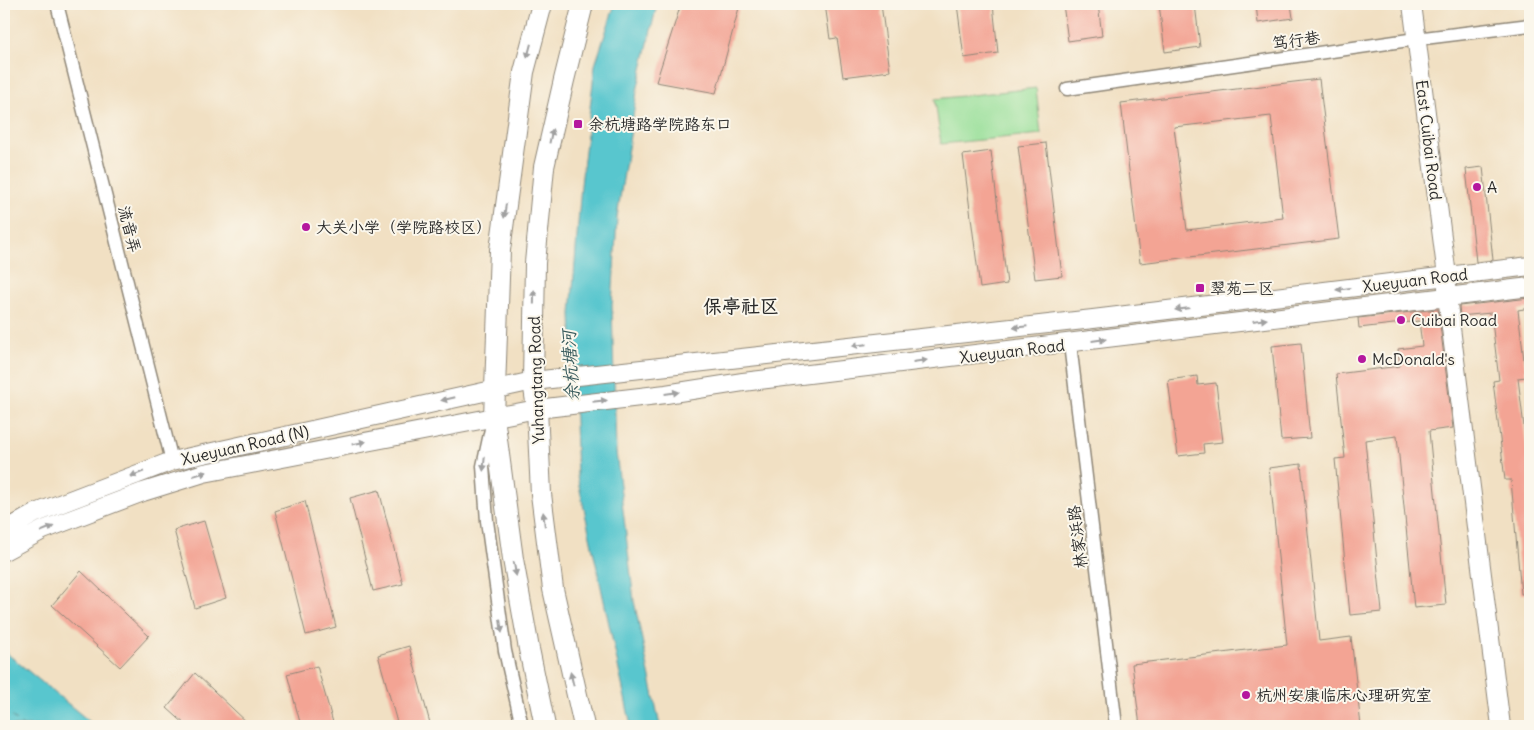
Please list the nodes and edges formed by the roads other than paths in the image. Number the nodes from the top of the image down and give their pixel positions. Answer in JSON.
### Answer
{"nodes":[{"id":1,"x":57,"y":4,"type":"edge"},
{"id":2,"x":542,"y":4,"type":"edge"},
{"id":3,"x":583,"y":4,"type":"edge"},
{"id":4,"x":1412,"y":4,"type":"edge"},
{"id":5,"x":1530,"y":25,"type":"edge"},
{"id":6,"x":1416,"y":39,"type":"junction"},
{"id":7,"x":1067,"y":89,"type":"dead end"},
{"id":8,"x":1530,"y":266,"type":"edge"},
{"id":9,"x":1447,"y":276,"type":"junction"},
{"id":10,"x":1530,"y":287,"type":"edge"},
{"id":11,"x":1447,"y":296,"type":"junction"},
{"id":12,"x":1070,"y":344,"type":"junction"},
{"id":13,"x":533,"y":381,"type":"junction"},
{"id":14,"x":495,"y":388,"type":"junction"},
{"id":15,"x":537,"y":409,"type":"junction"},
{"id":16,"x":494,"y":417,"type":"junction"},
{"id":17,"x":172,"y":462,"type":"junction"},
{"id":18,"x":4,"y":531,"type":"edge"},
{"id":19,"x":4,"y":551,"type":"edge"},
{"id":20,"x":522,"y":726,"type":"edge"},
{"id":21,"x":545,"y":726,"type":"edge"},
{"id":22,"x":584,"y":726,"type":"edge"},
{"id":23,"x":1116,"y":726,"type":"edge"},
{"id":24,"x":1501,"y":726,"type":"edge"}],
"edges":[{"from":1,"to":17,"type":"street","name":"流音弄"},
{"from":2,"to":14,"type":"main road","one_way":true},
{"from":13,"to":3,"type":"main road","name":"Yuhangtang Road","one_way":true},
{"from":4,"to":6,"type":"main road","name":"East Cuibai Road"},
{"from":5,"to":6,"type":"street","name":"笃行巷"},
{"from":6,"to":7,"type":"street","name":"笃行巷"},
{"from":6,"to":9,"type":"main road","name":"East Cuibai Road"},
{"from":8,"to":9,"type":"main road","name":"Xueyuan Road"},
{"from":9,"to":11,"type":"main road"},
{"from":9,"to":13,"type":"main road","name":"Xueyuan Road","one_way":true},
{"from":10,"to":11,"type":"main road","name":"Xueyuan Road"},
{"from":12,"to":11,"type":"main road","name":"Xueyuan Road","one_way":true},
{"from":11,"to":24,"type":"main road"},
{"from":15,"to":12,"type":"main road","name":"Xueyuan Road","one_way":true},
{"from":12,"to":23,"type":"street","name":"林家浜路"},
{"from":13,"to":14,"type":"main road","name":"Xueyuan Road"},
{"from":13,"to":15,"type":"main road","name":"Yuhangtang Road"},
{"from":14,"to":16,"type":"main road"},
{"from":14,"to":17,"type":"main road","name":"Xueyuan Road (N)","one_way":true},
{"from":15,"to":16,"type":"main road","name":"Xueyuan Road"},
{"from":22,"to":15,"type":"main road","name":"Yuhangtang Road","one_way":true},
{"from":19,"to":16,"type":"main road","name":"Xueyuan Road (N)","one_way":true},
{"from":16,"to":20,"type":"street","one_way":true},
{"from":16,"to":21,"type":"main road","one_way":true},
{"from":17,"to":18,"type":"main road","name":"Xueyuan Road (N)","one_way":true}]}
